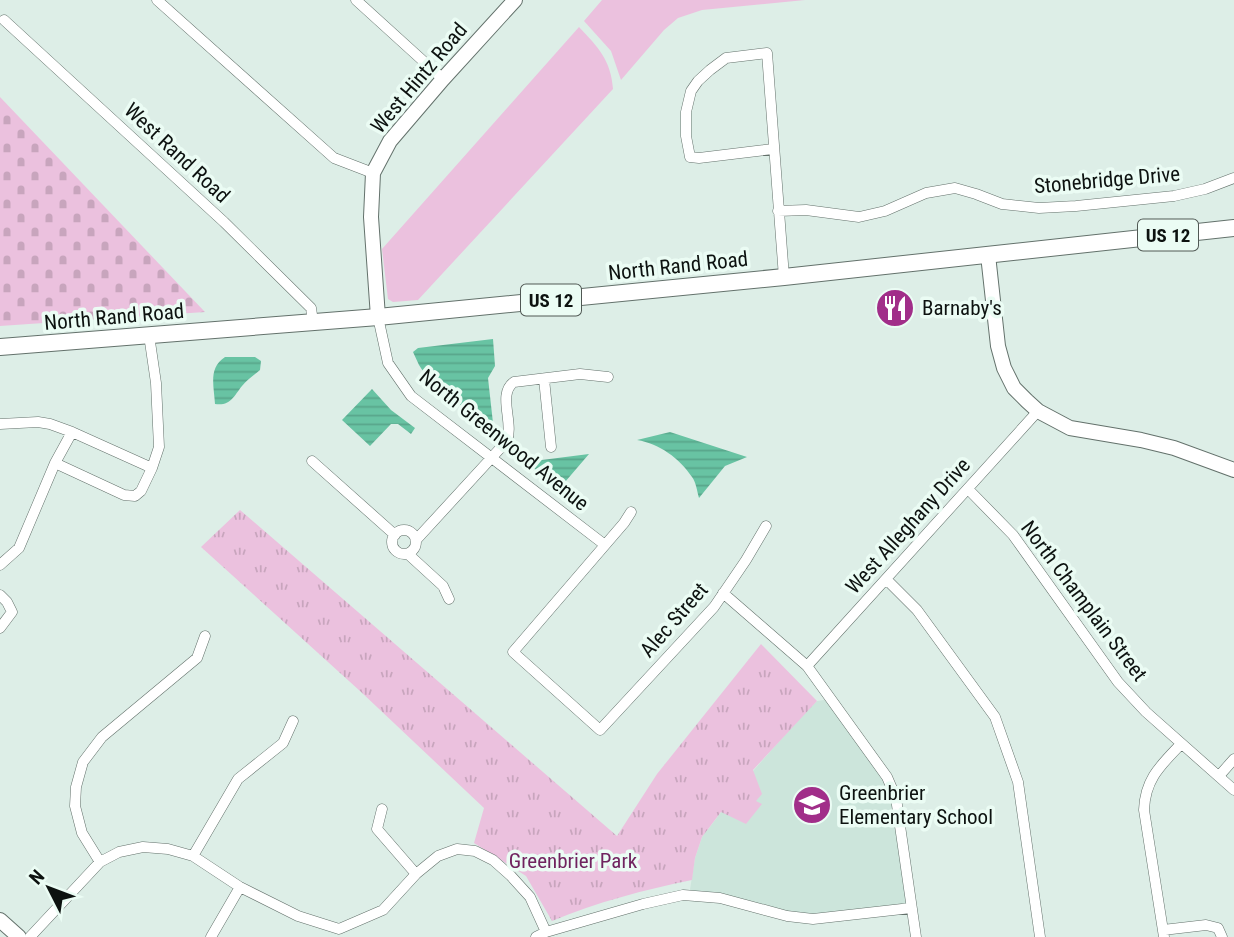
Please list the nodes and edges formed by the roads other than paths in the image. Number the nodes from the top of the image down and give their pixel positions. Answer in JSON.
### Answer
{"nodes":[{"id":1,"x":157,"y":0,"type":"edge"},
{"id":2,"x":356,"y":0,"type":"edge"},
{"id":3,"x":515,"y":0,"type":"edge"},
{"id":4,"x":4,"y":20,"type":"dead end"},
{"id":5,"x":443,"y":79,"type":"junction"},
{"id":6,"x":773,"y":149,"type":"junction"},
{"id":7,"x":373,"y":173,"type":"junction"},
{"id":8,"x":1234,"y":178,"type":"edge"},
{"id":9,"x":778,"y":212,"type":"junction"},
{"id":10,"x":1234,"y":228,"type":"edge"},
{"id":11,"x":988,"y":255,"type":"junction"},
{"id":12,"x":784,"y":277,"type":"junction"},
{"id":13,"x":378,"y":317,"type":"junction"},
{"id":14,"x":313,"y":322,"type":"junction"},
{"id":15,"x":149,"y":335,"type":"junction"},
{"id":16,"x":0,"y":347,"type":"edge"},
{"id":17,"x":608,"y":377,"type":"dead end"},
{"id":18,"x":544,"y":379,"type":"junction"},
{"id":19,"x":1038,"y":411,"type":"junction"},
{"id":20,"x":0,"y":424,"type":"edge"},
{"id":21,"x":72,"y":432,"type":"junction"},
{"id":22,"x":551,"y":446,"type":"dead end"},
{"id":23,"x":492,"y":459,"type":"junction"},
{"id":24,"x":312,"y":461,"type":"dead end"},
{"id":25,"x":55,"y":463,"type":"junction"},
{"id":26,"x":152,"y":468,"type":"junction"},
{"id":27,"x":1234,"y":470,"type":"edge"},
{"id":28,"x":968,"y":489,"type":"junction"},
{"id":29,"x":631,"y":512,"type":"dead end"},
{"id":30,"x":766,"y":526,"type":"dead end"},
{"id":31,"x":395,"y":535,"type":"junction"},
{"id":32,"x":416,"y":540,"type":"junction"},
{"id":33,"x":605,"y":545,"type":"junction"},
{"id":34,"x":408,"y":554,"type":"junction"},
{"id":35,"x":0,"y":565,"type":"edge"},
{"id":36,"x":886,"y":579,"type":"junction"},
{"id":37,"x":723,"y":593,"type":"junction"},
{"id":38,"x":0,"y":595,"type":"edge"},
{"id":39,"x":449,"y":599,"type":"dead end"},
{"id":40,"x":0,"y":628,"type":"edge"},
{"id":41,"x":205,"y":636,"type":"dead end"},
{"id":42,"x":807,"y":666,"type":"junction"},
{"id":43,"x":293,"y":721,"type":"dead end"},
{"id":44,"x":1181,"y":744,"type":"junction"},
{"id":45,"x":1234,"y":759,"type":"edge"},
{"id":46,"x":1219,"y":776,"type":"junction"},
{"id":47,"x":1234,"y":790,"type":"edge"},
{"id":48,"x":382,"y":809,"type":"dead end"},
{"id":49,"x":193,"y":856,"type":"junction"},
{"id":50,"x":100,"y":862,"type":"junction"},
{"id":51,"x":416,"y":874,"type":"junction"},
{"id":52,"x":240,"y":887,"type":"junction"},
{"id":53,"x":911,"y":908,"type":"junction"},
{"id":54,"x":0,"y":920,"type":"edge"},
{"id":55,"x":339,"y":933,"type":"edge"},
{"id":56,"x":541,"y":934,"type":"edge"},
{"id":57,"x":1164,"y":934,"type":"edge"},
{"id":58,"x":19,"y":937,"type":"edge"},
{"id":59,"x":30,"y":937,"type":"edge"},
{"id":60,"x":211,"y":937,"type":"edge"},
{"id":61,"x":916,"y":937,"type":"edge"},
{"id":62,"x":1040,"y":937,"type":"edge"},
{"id":63,"x":1222,"y":937,"type":"edge"}],
"edges":[{"from":1,"to":7,"type":"street"},
{"from":2,"to":5,"type":"street"},
{"from":3,"to":5,"type":"street","name":"West Hintz Road"},
{"from":4,"to":14,"type":"street","name":"West Rand Road"},
{"from":5,"to":7,"type":"street","name":"West Hintz Road"},
{"from":6,"to":6,"type":"street"},
{"from":6,"to":9,"type":"street"},
{"from":7,"to":13,"type":"street","name":"West Hintz Road"},
{"from":8,"to":9,"type":"street","name":"Stonebridge Drive"},
{"from":9,"to":12,"type":"street"},
{"from":10,"to":11,"type":"main road","name":"North Rand Road","number":"US 12"},
{"from":11,"to":12,"type":"main road","name":"North Rand Road","number":"US 12"},
{"from":11,"to":19,"type":"street"},
{"from":12,"to":13,"type":"main road","name":"North Rand Road","number":"US 12"},
{"from":13,"to":14,"type":"main road","name":"North Rand Road","number":"US 12"},
{"from":13,"to":23,"type":"street","name":"North Greenwood Avenue"},
{"from":14,"to":15,"type":"main road","name":"North Rand Road","number":"US 12"},
{"from":15,"to":16,"type":"main road","name":"North Rand Road","number":"US 12"},
{"from":15,"to":26,"type":"street"},
{"from":17,"to":18,"type":"street"},
{"from":18,"to":22,"type":"street"},
{"from":18,"to":23,"type":"street"},
{"from":19,"to":27,"type":"street"},
{"from":19,"to":28,"type":"street","name":"West Alleghany Drive"},
{"from":20,"to":21,"type":"street"},
{"from":21,"to":25,"type":"street"},
{"from":21,"to":26,"type":"street"},
{"from":23,"to":32,"type":"street"},
{"from":23,"to":33,"type":"street","name":"North Greenwood Avenue"},
{"from":24,"to":31,"type":"street"},
{"from":25,"to":26,"type":"street"},
{"from":25,"to":35,"type":"street"},
{"from":28,"to":36,"type":"street","name":"West Alleghany Drive"},
{"from":28,"to":44,"type":"street","name":"North Champlain Street"},
{"from":29,"to":33,"type":"street"},
{"from":30,"to":37,"type":"street","name":"Alec Street"},
{"from":31,"to":32,"type":"street"},
{"from":31,"to":34,"type":"street"},
{"from":32,"to":34,"type":"street"},
{"from":33,"to":37,"type":"street","name":"Alec Street"},
{"from":34,"to":39,"type":"street"},
{"from":36,"to":42,"type":"street","name":"West Alleghany Drive"},
{"from":36,"to":62,"type":"street"},
{"from":37,"to":42,"type":"street"},
{"from":38,"to":40,"type":"street"},
{"from":41,"to":50,"type":"street"},
{"from":42,"to":53,"type":"street"},
{"from":43,"to":49,"type":"street"},
{"from":44,"to":46,"type":"street","name":"North Champlain Street"},
{"from":44,"to":57,"type":"street"},
{"from":45,"to":46,"type":"street"},
{"from":46,"to":47,"type":"street","name":"North Champlain Street"},
{"from":48,"to":51,"type":"street"},
{"from":49,"to":50,"type":"street"},
{"from":49,"to":52,"type":"street"},
{"from":50,"to":59,"type":"street"},
{"from":51,"to":55,"type":"street"},
{"from":51,"to":56,"type":"street"},
{"from":52,"to":55,"type":"street"},
{"from":52,"to":60,"type":"street"},
{"from":53,"to":56,"type":"street"},
{"from":53,"to":61,"type":"street"},
{"from":54,"to":58,"type":"street"},
{"from":57,"to":63,"type":"street"}]}
